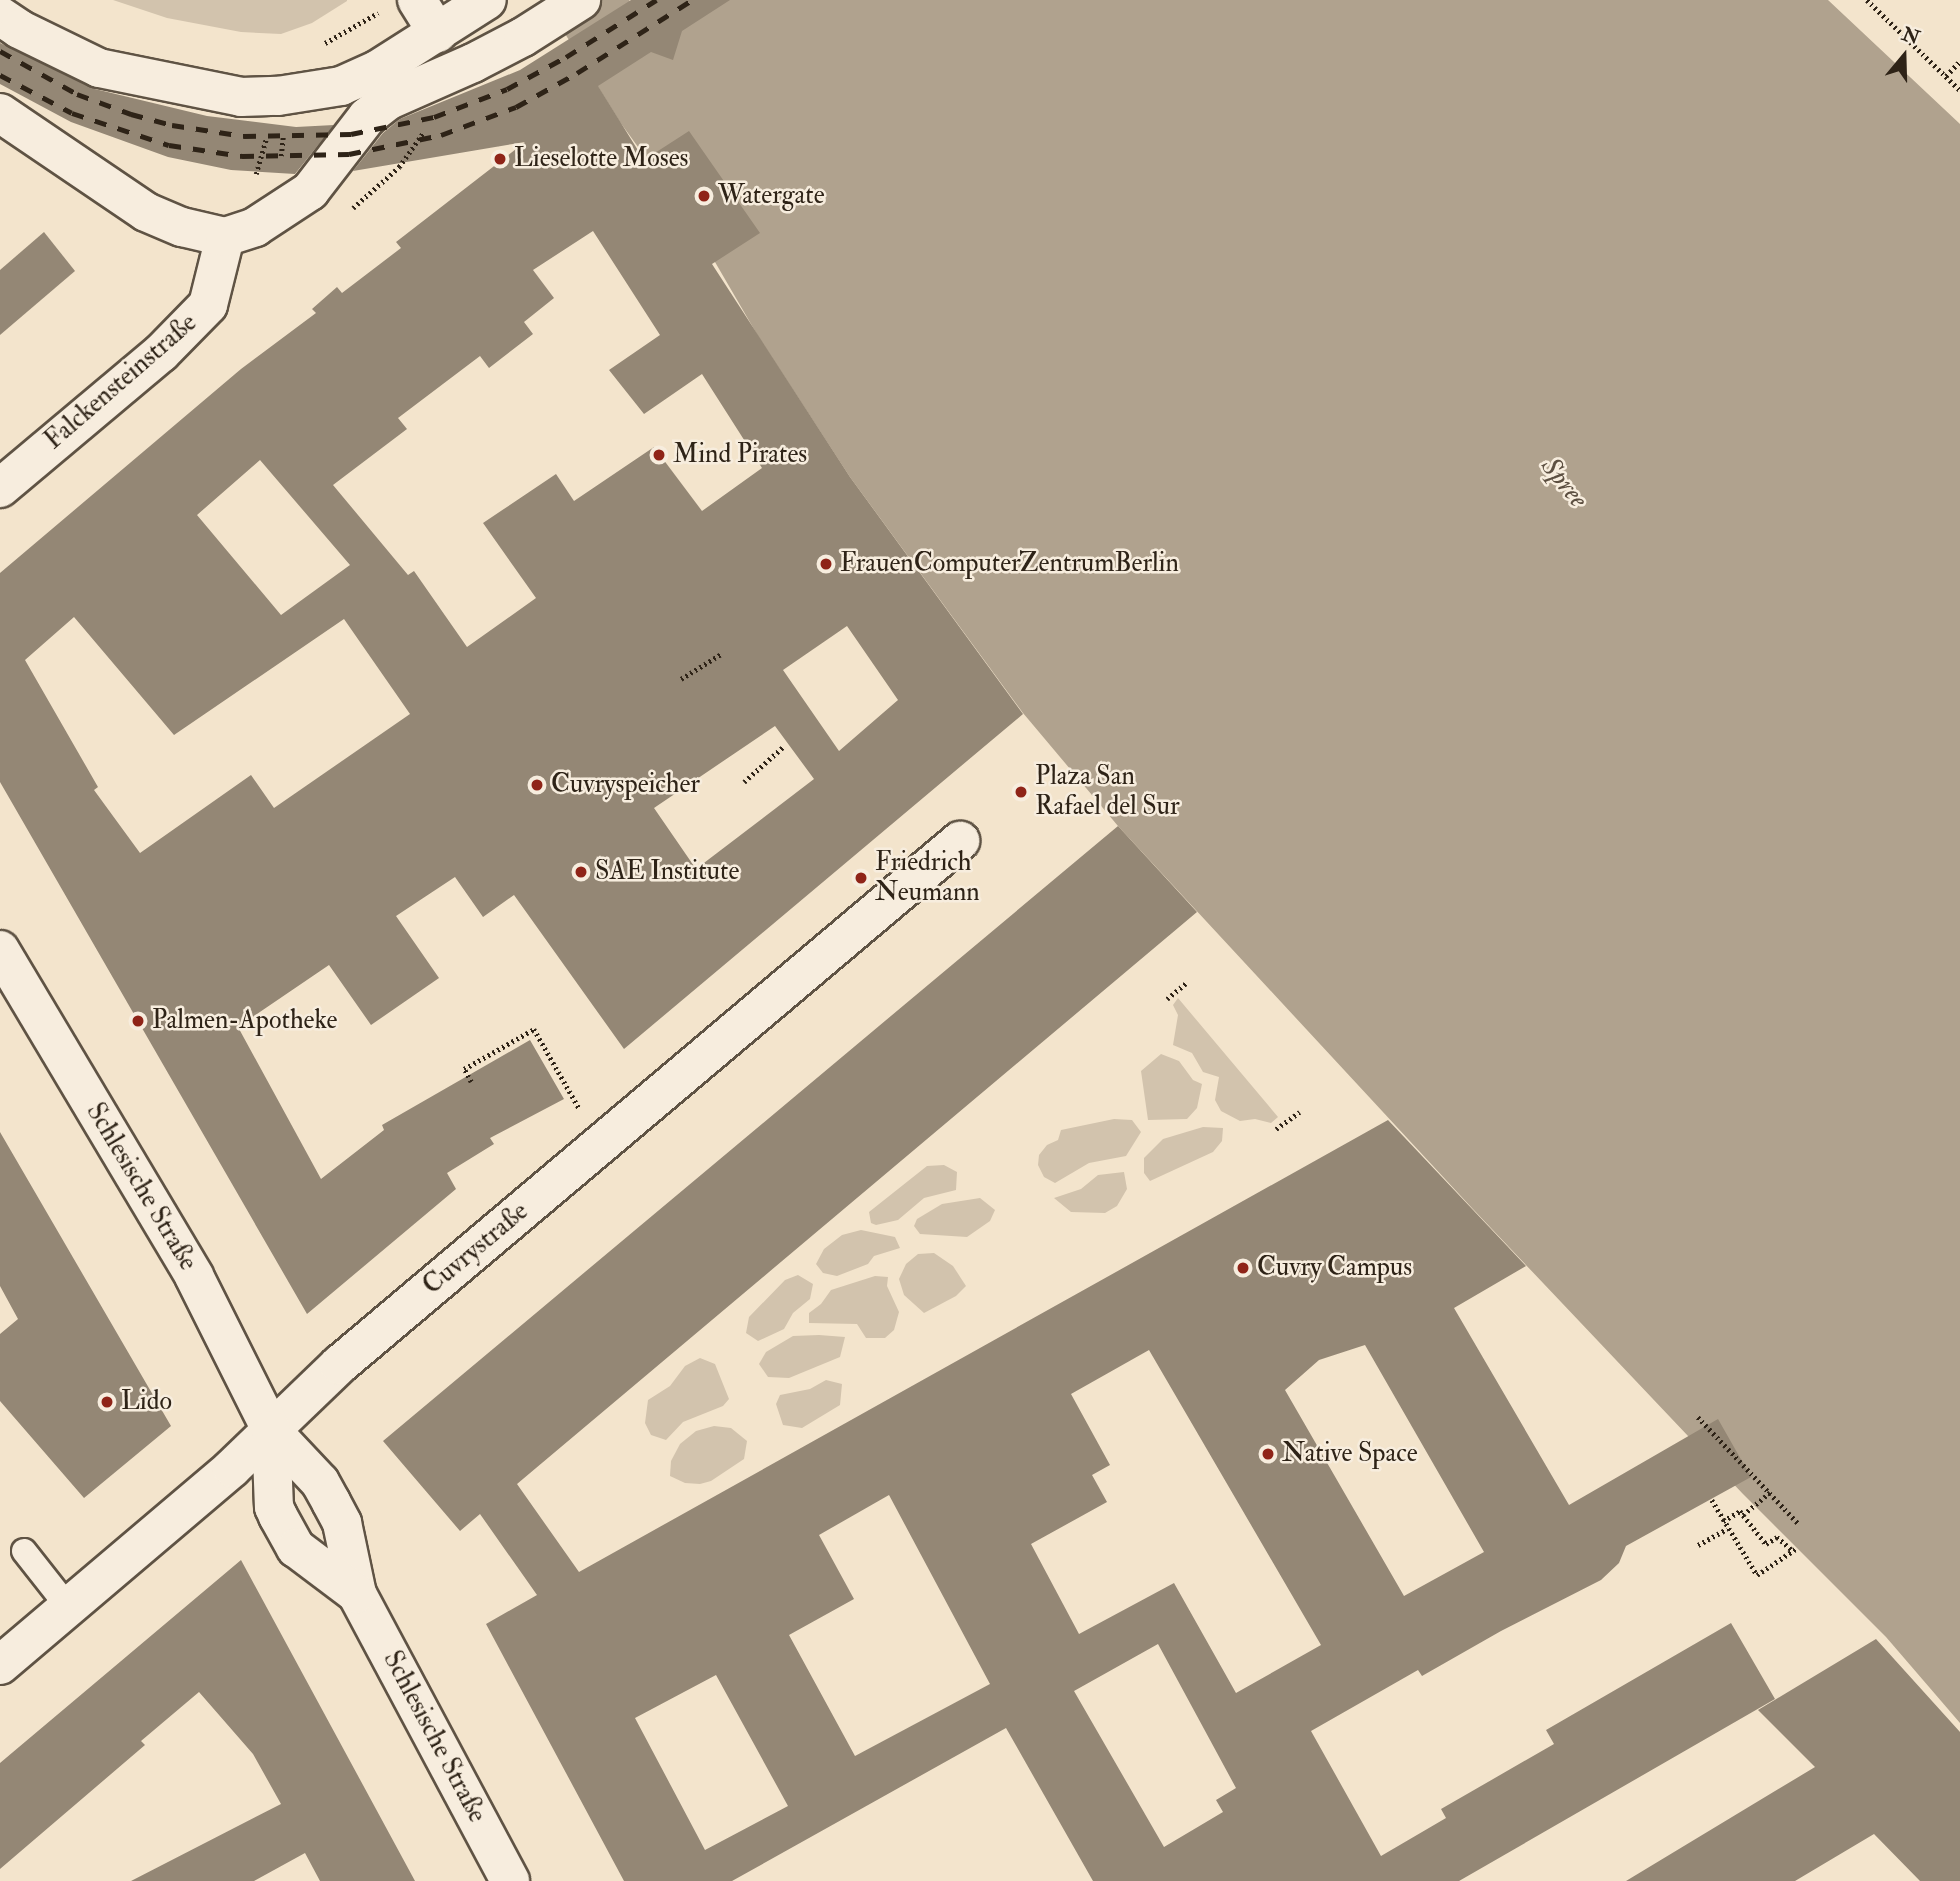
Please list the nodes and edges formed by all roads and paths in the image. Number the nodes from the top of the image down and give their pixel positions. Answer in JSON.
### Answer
{"nodes":[{"id":1,"x":417,"y":0,"type":"edge"},
{"id":2,"x":487,"y":0,"type":"edge"},
{"id":3,"x":581,"y":0,"type":"edge"},
{"id":4,"x":1867,"y":0,"type":"edge"},
{"id":5,"x":0,"y":16,"type":"edge"},
{"id":6,"x":438,"y":33,"type":"junction"},
{"id":7,"x":1960,"y":61,"type":"edge"},
{"id":8,"x":1946,"y":76,"type":"junction"},
{"id":9,"x":1960,"y":90,"type":"edge"},
{"id":10,"x":0,"y":113,"type":"edge"},
{"id":11,"x":269,"y":128,"type":"dead end"},
{"id":12,"x":256,"y":174,"type":"dead end"},
{"id":13,"x":225,"y":237,"type":"junction"},
{"id":14,"x":0,"y":488,"type":"edge"},
{"id":15,"x":721,"y":654,"type":"dead end"},
{"id":16,"x":681,"y":679,"type":"dead end"},
{"id":17,"x":784,"y":746,"type":"dead end"},
{"id":18,"x":744,"y":782,"type":"dead end"},
{"id":19,"x":960,"y":841,"type":"dead end"},
{"id":20,"x":0,"y":950,"type":"edge"},
{"id":21,"x":1187,"y":982,"type":"dead end"},
{"id":22,"x":1167,"y":999,"type":"dead end"},
{"id":23,"x":471,"y":1082,"type":"dead end"},
{"id":24,"x":586,"y":1102,"type":"dead end"},
{"id":25,"x":1299,"y":1112,"type":"dead end"},
{"id":26,"x":1276,"y":1129,"type":"dead end"},
{"id":27,"x":1698,"y":1417,"type":"dead end"},
{"id":28,"x":271,"y":1430,"type":"junction"},
{"id":29,"x":1770,"y":1492,"type":"junction"},
{"id":30,"x":1712,"y":1500,"type":"dead end"},
{"id":31,"x":1743,"y":1515,"type":"junction"},
{"id":32,"x":1723,"y":1521,"type":"junction"},
{"id":33,"x":1799,"y":1524,"type":"dead end"},
{"id":34,"x":1727,"y":1529,"type":"junction"},
{"id":35,"x":1698,"y":1545,"type":"dead end"},
{"id":36,"x":24,"y":1550,"type":"dead end"},
{"id":37,"x":358,"y":1594,"type":"junction"},
{"id":38,"x":68,"y":1607,"type":"junction"},
{"id":39,"x":0,"y":1665,"type":"edge"},
{"id":40,"x":510,"y":1881,"type":"edge"}],
"edges":[{"from":1,"to":6,"type":"main road"},
{"from":2,"to":6,"type":"main road"},
{"from":3,"to":13,"type":"main road"},
{"from":4,"to":8,"type":"path"},
{"from":5,"to":6,"type":"main road"},
{"from":7,"to":8,"type":"path"},
{"from":8,"to":9,"type":"path"},
{"from":10,"to":13,"type":"main road"},
{"from":11,"to":12,"type":"path"},
{"from":13,"to":14,"type":"main road","name":"Falckensteinstraße"},
{"from":15,"to":16,"type":"path"},
{"from":17,"to":18,"type":"path"},
{"from":19,"to":28,"type":"main road","name":"Cuvrystraße"},
{"from":20,"to":28,"type":"main road","name":"Schlesische Straße"},
{"from":21,"to":22,"type":"path"},
{"from":23,"to":24,"type":"path"},
{"from":25,"to":26,"type":"path"},
{"from":27,"to":29,"type":"path"},
{"from":28,"to":37,"type":"main road","name":"Schlesische Straße"},
{"from":28,"to":37,"type":"main road","name":"Schlesische Straße"},
{"from":28,"to":38,"type":"main road","name":"Cuvrystraße"},
{"from":29,"to":31,"type":"path"},
{"from":29,"to":33,"type":"path"},
{"from":30,"to":32,"type":"path"},
{"from":31,"to":32,"type":"path"},
{"from":31,"to":34,"type":"path"},
{"from":32,"to":34,"type":"path"},
{"from":34,"to":35,"type":"path"},
{"from":36,"to":38,"type":"lane"},
{"from":37,"to":40,"type":"main road","name":"Schlesische Straße"},
{"from":38,"to":39,"type":"main road","name":"Cuvrystraße"}]}
